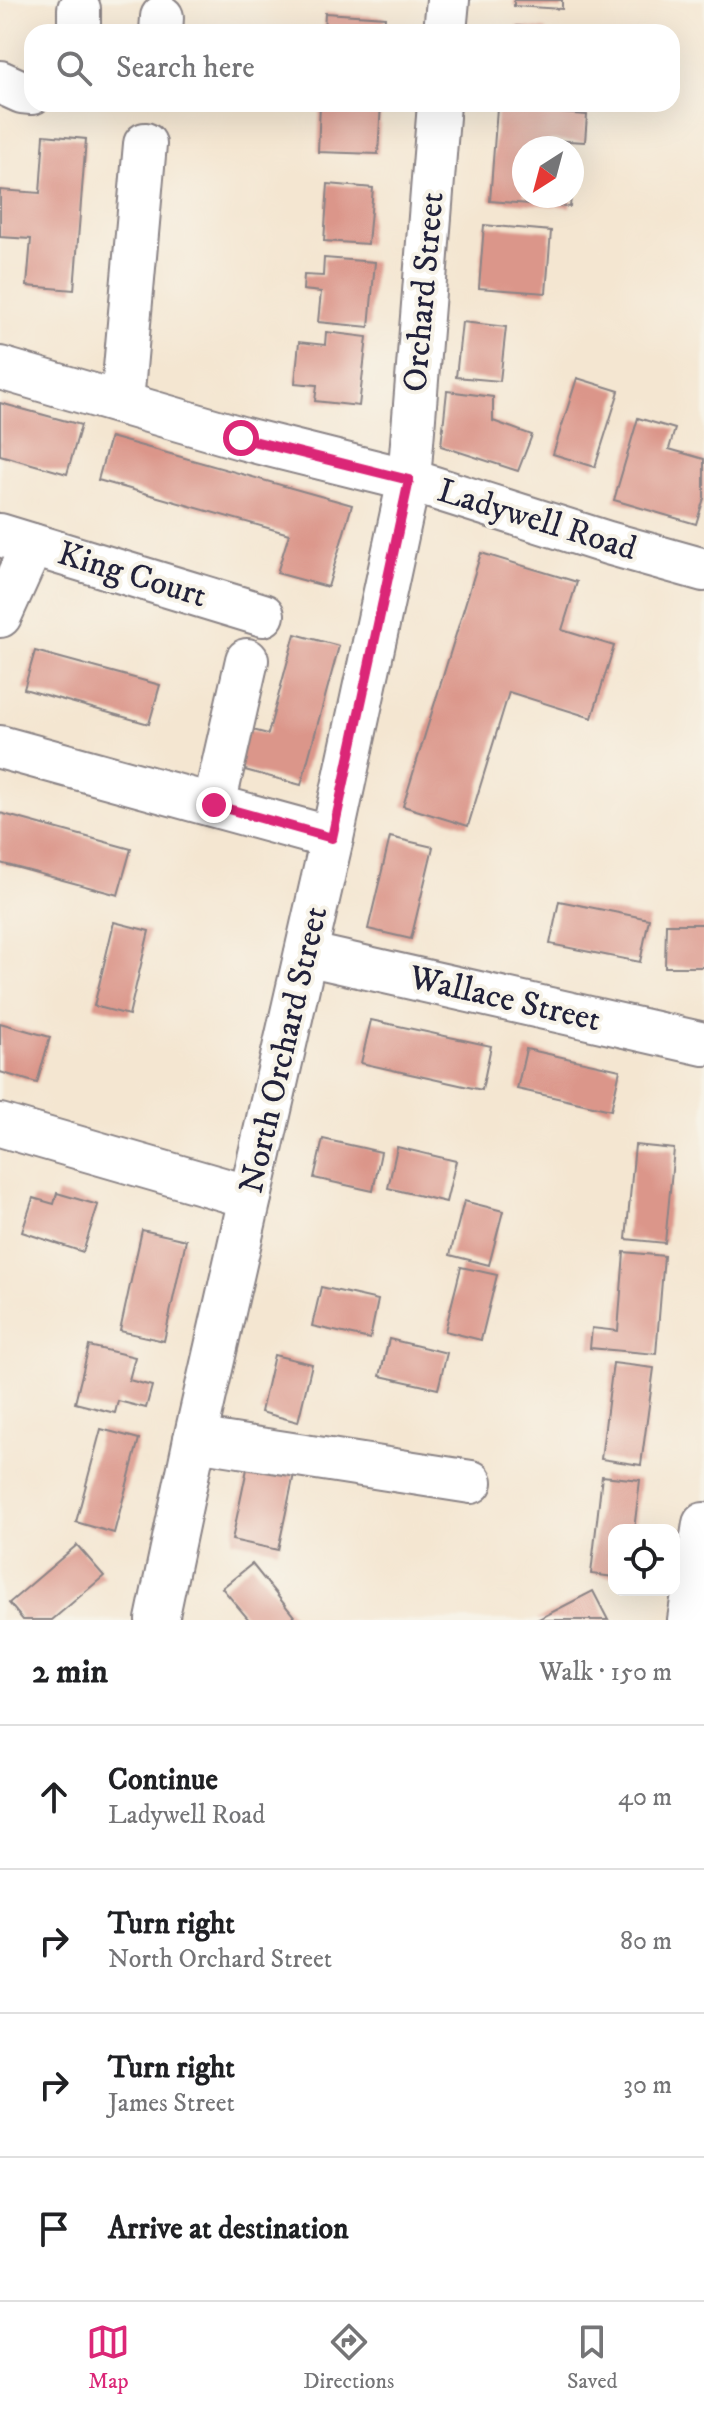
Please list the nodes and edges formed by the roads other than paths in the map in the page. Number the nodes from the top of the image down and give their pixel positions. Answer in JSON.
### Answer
{"nodes":[{"id":1,"x":448,"y":0,"type":"edge"},
{"id":2,"x":446,"y":24,"type":"edge"},
{"id":3,"x":0,"y":82,"type":"edge"},
{"id":4,"x":24,"y":92,"type":"edge"},
{"id":5,"x":438,"y":112,"type":"edge"},
{"id":6,"x":145,"y":144,"type":"dead end"},
{"id":7,"x":0,"y":368,"type":"edge"},
{"id":8,"x":122,"y":402,"type":"junction"},
{"id":9,"x":409,"y":480,"type":"junction"},
{"id":10,"x":16,"y":540,"type":"edge"},
{"id":11,"x":704,"y":570,"type":"edge"},
{"id":12,"x":263,"y":615,"type":"dead end"},
{"id":13,"x":0,"y":616,"type":"edge"},
{"id":14,"x":247,"y":660,"type":"dead end"},
{"id":15,"x":0,"y":747,"type":"edge"},
{"id":16,"x":214,"y":805,"type":"junction"},
{"id":17,"x":332,"y":838,"type":"junction"},
{"id":18,"x":306,"y":954,"type":"junction"},
{"id":19,"x":704,"y":1044,"type":"edge"},
{"id":20,"x":0,"y":1125,"type":"edge"},
{"id":21,"x":250,"y":1197,"type":"junction"},
{"id":22,"x":195,"y":1439,"type":"junction"},
{"id":23,"x":471,"y":1482,"type":"dead end"},
{"id":24,"x":704,"y":1524,"type":"edge"},
{"id":25,"x":157,"y":1620,"type":"edge"},
{"id":26,"x":689,"y":1620,"type":"edge"}],
"edges":[{"from":1,"to":2,"type":"street"},
{"from":3,"to":4,"type":"street"},
{"from":5,"to":9,"type":"street","name":"Orchard Street"},
{"from":6,"to":8,"type":"street"},
{"from":7,"to":8,"type":"street","name":"Ladywell Road"},
{"from":8,"to":9,"type":"street","name":"Ladywell Road"},
{"from":9,"to":11,"type":"street","name":"Ladywell Road"},
{"from":9,"to":17,"type":"street","name":"North Orchard Street"},
{"from":10,"to":12,"type":"street","name":"King Court"},
{"from":10,"to":13,"type":"street"},
{"from":14,"to":16,"type":"street"},
{"from":15,"to":16,"type":"street"},
{"from":16,"to":17,"type":"street"},
{"from":17,"to":18,"type":"street","name":"North Orchard Street"},
{"from":18,"to":19,"type":"street","name":"Wallace Street"},
{"from":18,"to":21,"type":"street","name":"North Orchard Street"},
{"from":20,"to":21,"type":"street"},
{"from":21,"to":22,"type":"street","name":"North Orchard Street"},
{"from":22,"to":23,"type":"street"},
{"from":22,"to":25,"type":"street","name":"North Orchard Street"},
{"from":24,"to":26,"type":"street"}]}
